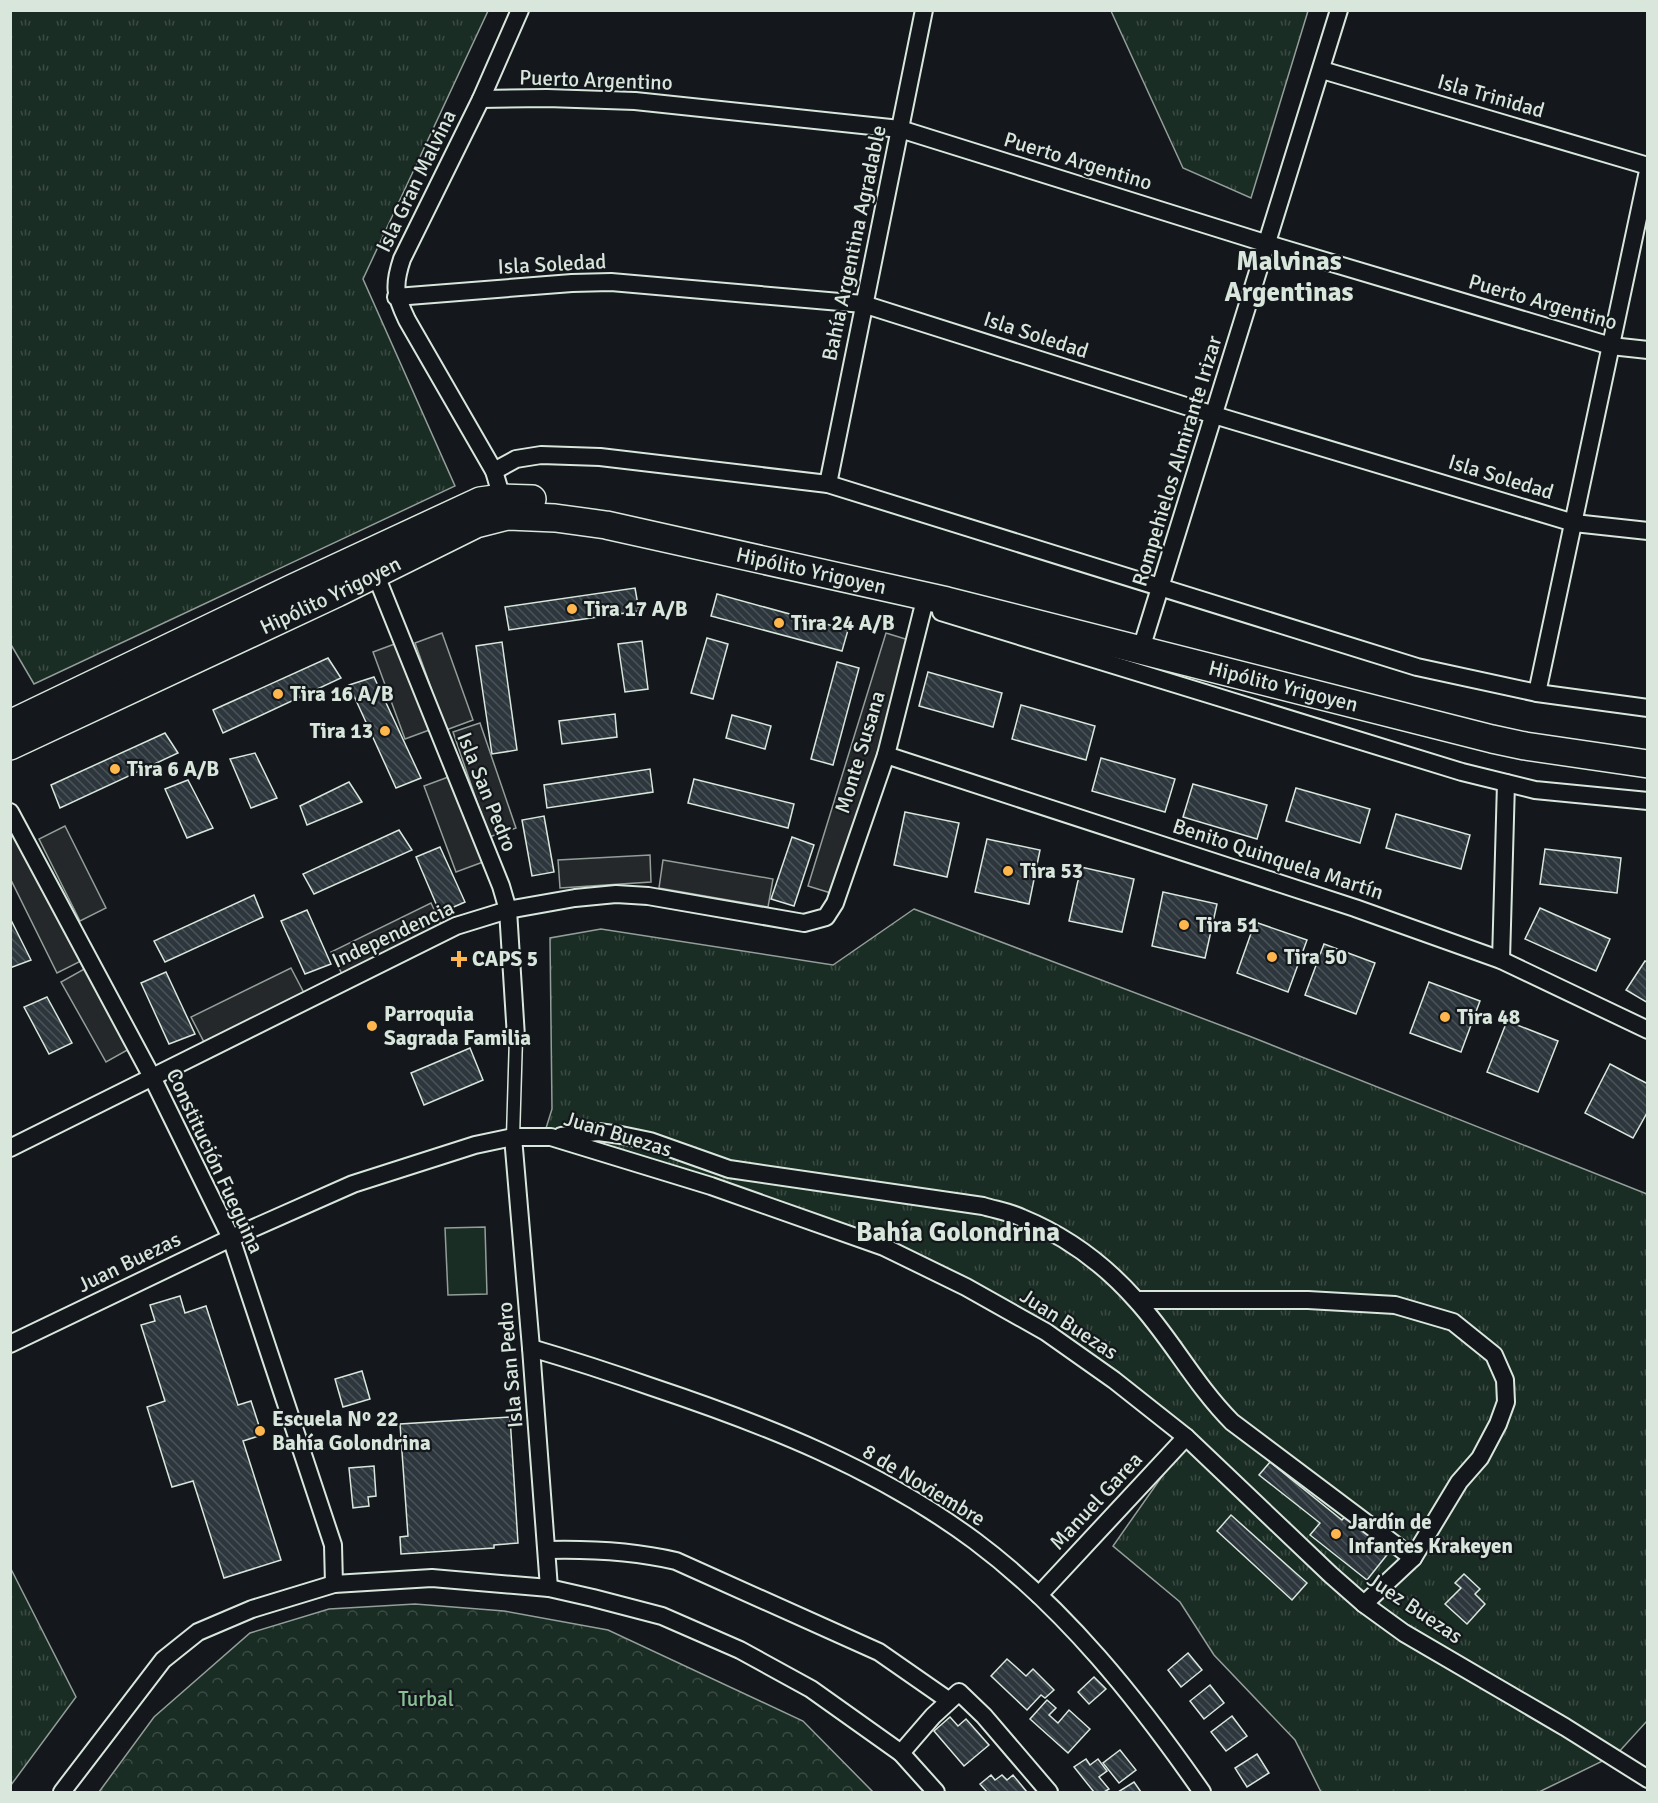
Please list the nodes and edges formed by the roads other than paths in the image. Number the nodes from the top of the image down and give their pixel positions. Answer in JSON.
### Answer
{"nodes":[{"id":1,"x":520,"y":10,"type":"edge"},
{"id":2,"x":924,"y":10,"type":"edge"},
{"id":3,"x":1339,"y":10,"type":"edge"},
{"id":4,"x":1322,"y":70,"type":"junction"},
{"id":5,"x":481,"y":99,"type":"junction"},
{"id":6,"x":900,"y":129,"type":"junction"},
{"id":7,"x":1647,"y":166,"type":"edge"},
{"id":8,"x":1647,"y":171,"type":"edge"},
{"id":9,"x":1268,"y":244,"type":"junction"},
{"id":10,"x":396,"y":297,"type":"junction"},
{"id":11,"x":864,"y":304,"type":"junction"},
{"id":12,"x":1611,"y":346,"type":"junction"},
{"id":13,"x":1647,"y":350,"type":"edge"},
{"id":14,"x":1214,"y":415,"type":"junction"},
{"id":15,"x":494,"y":471,"type":"junction"},
{"id":16,"x":828,"y":484,"type":"junction"},
{"id":17,"x":502,"y":498,"type":"junction"},
{"id":18,"x":1574,"y":523,"type":"junction"},
{"id":19,"x":1647,"y":531,"type":"edge"},
{"id":20,"x":375,"y":573,"type":"junction"},
{"id":21,"x":1160,"y":589,"type":"junction"},
{"id":22,"x":924,"y":602,"type":"junction"},
{"id":23,"x":1143,"y":643,"type":"junction"},
{"id":24,"x":1537,"y":693,"type":"junction"},
{"id":25,"x":1647,"y":708,"type":"edge"},
{"id":26,"x":10,"y":724,"type":"edge"},
{"id":27,"x":10,"y":746,"type":"edge"},
{"id":28,"x":1647,"y":749,"type":"edge"},
{"id":29,"x":886,"y":755,"type":"junction"},
{"id":30,"x":1647,"y":764,"type":"edge"},
{"id":31,"x":1506,"y":783,"type":"junction"},
{"id":32,"x":1647,"y":801,"type":"edge"},
{"id":33,"x":10,"y":812,"type":"edge"},
{"id":34,"x":508,"y":910,"type":"junction"},
{"id":35,"x":826,"y":917,"type":"joint"},
{"id":36,"x":1501,"y":960,"type":"junction"},
{"id":37,"x":1647,"y":1030,"type":"edge"},
{"id":38,"x":516,"y":1037,"type":"joint"},
{"id":39,"x":152,"y":1077,"type":"junction"},
{"id":40,"x":513,"y":1137,"type":"junction"},
{"id":41,"x":551,"y":1137,"type":"junction"},
{"id":42,"x":10,"y":1148,"type":"edge"},
{"id":43,"x":231,"y":1238,"type":"junction"},
{"id":44,"x":1137,"y":1300,"type":"junction"},
{"id":45,"x":10,"y":1344,"type":"edge"},
{"id":46,"x":531,"y":1348,"type":"junction"},
{"id":47,"x":1186,"y":1437,"type":"junction"},
{"id":48,"x":547,"y":1550,"type":"junction"},
{"id":49,"x":1413,"y":1558,"type":"junction"},
{"id":50,"x":334,"y":1584,"type":"junction"},
{"id":51,"x":549,"y":1588,"type":"junction"},
{"id":52,"x":1039,"y":1595,"type":"junction"},
{"id":53,"x":1365,"y":1604,"type":"junction"},
{"id":54,"x":948,"y":1700,"type":"junction"},
{"id":55,"x":901,"y":1753,"type":"junction"},
{"id":56,"x":1647,"y":1779,"type":"edge"},
{"id":57,"x":62,"y":1792,"type":"edge"},
{"id":58,"x":936,"y":1792,"type":"edge"},
{"id":59,"x":1049,"y":1792,"type":"edge"},
{"id":60,"x":1202,"y":1792,"type":"edge"}],
"edges":[{"from":1,"to":5,"type":"street","name":"Isla Gran Malvina"},
{"from":2,"to":6,"type":"street","name":"Bahía Argentina Agradable"},
{"from":3,"to":4,"type":"street","name":"Rompehielos Almirante Irizar"},
{"from":4,"to":7,"type":"street","name":"Isla Trinidad"},
{"from":4,"to":9,"type":"street","name":"Rompehielos Almirante Irizar"},
{"from":5,"to":6,"type":"street","name":"Puerto Argentino"},
{"from":5,"to":10,"type":"street","name":"Isla Gran Malvina"},
{"from":6,"to":9,"type":"street","name":"Puerto Argentino"},
{"from":6,"to":11,"type":"street","name":"Bahía Argentina Agradable"},
{"from":8,"to":12,"type":"street"},
{"from":9,"to":12,"type":"street","name":"Puerto Argentino"},
{"from":9,"to":14,"type":"street","name":"Rompehielos Almirante Irizar"},
{"from":10,"to":11,"type":"street","name":"Isla Soledad"},
{"from":10,"to":15,"type":"street"},
{"from":11,"to":14,"type":"street","name":"Isla Soledad"},
{"from":11,"to":16,"type":"street","name":"Bahía Argentina Agradable"},
{"from":12,"to":13,"type":"street","name":"Puerto Argentino"},
{"from":12,"to":18,"type":"street"},
{"from":14,"to":18,"type":"street","name":"Isla Soledad"},
{"from":14,"to":21,"type":"street","name":"Rompehielos Almirante Irizar"},
{"from":15,"to":16,"type":"street"},
{"from":15,"to":17,"type":"street"},
{"from":16,"to":21,"type":"street"},
{"from":17,"to":23,"type":"main road","name":"Hipólito Yrigoyen"},
{"from":17,"to":26,"type":"main road","name":"Hipólito Yrigoyen"},
{"from":18,"to":19,"type":"street","name":"Isla Soledad"},
{"from":18,"to":24,"type":"street"},
{"from":20,"to":22,"type":"main road","name":"Hipólito Yrigoyen"},
{"from":20,"to":27,"type":"main road","name":"Hipólito Yrigoyen"},
{"from":20,"to":34,"type":"street","name":"Isla San Pedro"},
{"from":21,"to":23,"type":"street","name":"Rompehielos Almirante Irizar"},
{"from":21,"to":24,"type":"street"},
{"from":22,"to":23,"type":"main road","name":"Hipólito Yrigoyen"},
{"from":22,"to":29,"type":"street","name":"Monte Susana"},
{"from":22,"to":31,"type":"street"},
{"from":23,"to":28,"type":"main road","name":"Hipólito Yrigoyen"},
{"from":23,"to":30,"type":"main road","name":"Hipólito Yrigoyen"},
{"from":24,"to":25,"type":"street"},
{"from":29,"to":35,"type":"street","name":"Monte Susana"},
{"from":29,"to":36,"type":"street","name":"Benito Quinquela Martín"},
{"from":31,"to":32,"type":"street"},
{"from":31,"to":36,"type":"street"},
{"from":33,"to":39,"type":"street","name":"Constitución Fueguina"},
{"from":34,"to":35,"type":"street","name":"Independencia"},
{"from":34,"to":38,"type":"street","name":"Isla San Pedro"},
{"from":34,"to":39,"type":"street","name":"Independencia"},
{"from":36,"to":37,"type":"street","name":"Benito Quinquela Martín"},
{"from":38,"to":40,"type":"street"},
{"from":39,"to":42,"type":"street","name":"Independencia"},
{"from":39,"to":43,"type":"street","name":"Constitución Fueguina"},
{"from":40,"to":41,"type":"street","name":"Juan Buezas"},
{"from":40,"to":43,"type":"street","name":"Juan Buezas"},
{"from":40,"to":46,"type":"street","name":"Isla San Pedro"},
{"from":41,"to":44,"type":"street"},
{"from":41,"to":47,"type":"street","name":"Juan Buezas"},
{"from":43,"to":45,"type":"street","name":"Juan Buezas"},
{"from":43,"to":50,"type":"street","name":"Constitución Fueguina"},
{"from":44,"to":49,"type":"street"},
{"from":44,"to":49,"type":"street"},
{"from":46,"to":48,"type":"street","name":"Isla San Pedro"},
{"from":46,"to":52,"type":"street","name":"8 de Noviembre"},
{"from":47,"to":52,"type":"street","name":"Manuel Garea"},
{"from":47,"to":53,"type":"street","name":"Juez Buezas"},
{"from":48,"to":51,"type":"street","name":"Isla San Pedro"},
{"from":48,"to":54,"type":"street"},
{"from":49,"to":53,"type":"street"},
{"from":50,"to":51,"type":"street"},
{"from":50,"to":57,"type":"street"},
{"from":51,"to":55,"type":"street"},
{"from":52,"to":60,"type":"street","name":"8 de Noviembre"},
{"from":53,"to":56,"type":"street","name":"Juez Buezas"},
{"from":54,"to":55,"type":"street"},
{"from":54,"to":59,"type":"street"},
{"from":55,"to":58,"type":"street"}]}
